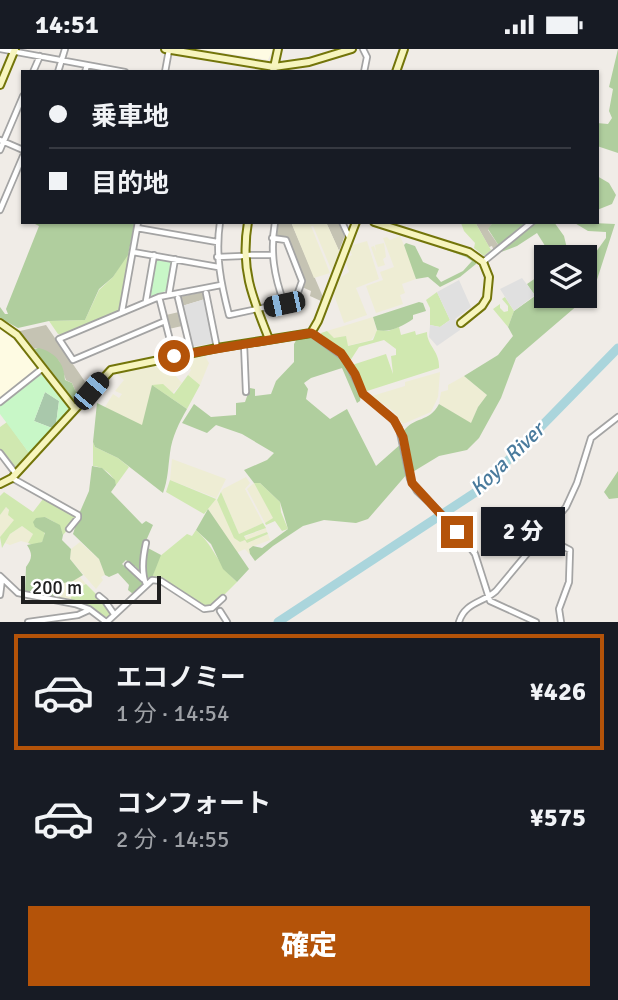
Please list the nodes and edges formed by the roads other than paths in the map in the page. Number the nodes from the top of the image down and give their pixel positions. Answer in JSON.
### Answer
{"nodes":[{"id":1,"x":0,"y":49,"type":"edge"},
{"id":2,"x":65,"y":49,"type":"edge"},
{"id":3,"x":167,"y":49,"type":"edge"},
{"id":4,"x":278,"y":49,"type":"edge"},
{"id":5,"x":352,"y":49,"type":"edge"},
{"id":6,"x":363,"y":49,"type":"edge"},
{"id":7,"x":404,"y":49,"type":"edge"},
{"id":8,"x":14,"y":50,"type":"edge"},
{"id":9,"x":40,"y":56,"type":"junction"},
{"id":10,"x":63,"y":61,"type":"junction"},
{"id":11,"x":87,"y":65,"type":"junction"},
{"id":12,"x":274,"y":69,"type":"edge"},
{"id":13,"x":34,"y":70,"type":"edge"},
{"id":14,"x":59,"y":70,"type":"edge"},
{"id":15,"x":86,"y":70,"type":"edge"},
{"id":16,"x":114,"y":70,"type":"edge"},
{"id":17,"x":165,"y":70,"type":"edge"},
{"id":18,"x":364,"y":70,"type":"edge"},
{"id":19,"x":397,"y":70,"type":"edge"},
{"id":20,"x":0,"y":85,"type":"edge"},
{"id":21,"x":21,"y":100,"type":"edge"},
{"id":22,"x":2,"y":141,"type":"edge"},
{"id":23,"x":21,"y":149,"type":"edge"},
{"id":24,"x":0,"y":150,"type":"edge"},
{"id":25,"x":21,"y":161,"type":"edge"},
{"id":26,"x":0,"y":210,"type":"edge"},
{"id":27,"x":220,"y":224,"type":"edge"},
{"id":28,"x":248,"y":224,"type":"edge"},
{"id":29,"x":275,"y":224,"type":"edge"},
{"id":30,"x":343,"y":224,"type":"edge"},
{"id":31,"x":355,"y":224,"type":"edge"},
{"id":32,"x":380,"y":224,"type":"edge"},
{"id":33,"x":530,"y":224,"type":"edge"},
{"id":34,"x":138,"y":225,"type":"edge"},
{"id":35,"x":272,"y":239,"type":"junction"},
{"id":36,"x":350,"y":240,"type":"junction"},
{"id":37,"x":217,"y":242,"type":"junction"},
{"id":38,"x":133,"y":251,"type":"junction"},
{"id":39,"x":154,"y":255,"type":"junction"},
{"id":40,"x":249,"y":255,"type":"dead end"},
{"id":41,"x":272,"y":255,"type":"junction"},
{"id":42,"x":242,"y":256,"type":"dead end"},
{"id":43,"x":217,"y":257,"type":"junction"},
{"id":44,"x":175,"y":260,"type":"junction"},
{"id":45,"x":483,"y":263,"type":"junction"},
{"id":46,"x":219,"y":267,"type":"junction"},
{"id":47,"x":221,"y":285,"type":"junction"},
{"id":48,"x":206,"y":293,"type":"dead end"},
{"id":49,"x":169,"y":294,"type":"junction"},
{"id":50,"x":159,"y":296,"type":"junction"},
{"id":51,"x":178,"y":298,"type":"dead end"},
{"id":52,"x":146,"y":302,"type":"junction"},
{"id":53,"x":284,"y":304,"type":"junction"},
{"id":54,"x":257,"y":309,"type":"junction"},
{"id":55,"x":122,"y":312,"type":"junction"},
{"id":56,"x":165,"y":321,"type":"junction"},
{"id":57,"x":0,"y":323,"type":"edge"},
{"id":58,"x":461,"y":323,"type":"dead end"},
{"id":59,"x":311,"y":333,"type":"junction"},
{"id":60,"x":269,"y":339,"type":"junction"},
{"id":61,"x":244,"y":343,"type":"junction"},
{"id":62,"x":216,"y":348,"type":"junction"},
{"id":63,"x":191,"y":352,"type":"junction"},
{"id":64,"x":174,"y":356,"type":"junction"},
{"id":65,"x":43,"y":368,"type":"junction"},
{"id":66,"x":247,"y":392,"type":"dead end"},
{"id":67,"x":0,"y":402,"type":"edge"},
{"id":68,"x":75,"y":409,"type":"junction"},
{"id":69,"x":618,"y":417,"type":"edge"},
{"id":70,"x":0,"y":453,"type":"edge"},
{"id":71,"x":14,"y":476,"type":"junction"},
{"id":72,"x":0,"y":484,"type":"edge"},
{"id":73,"x":69,"y":529,"type":"dead end"},
{"id":74,"x":541,"y":535,"type":"junction"},
{"id":75,"x":146,"y":543,"type":"dead end"},
{"id":76,"x":128,"y":565,"type":"dead end"},
{"id":77,"x":1,"y":577,"type":"edge"},
{"id":78,"x":145,"y":582,"type":"junction"},
{"id":79,"x":0,"y":595,"type":"edge"},
{"id":80,"x":99,"y":597,"type":"dead end"},
{"id":81,"x":223,"y":598,"type":"dead end"},
{"id":82,"x":489,"y":598,"type":"junction"},
{"id":83,"x":89,"y":610,"type":"junction"},
{"id":84,"x":220,"y":611,"type":"dead end"},
{"id":85,"x":114,"y":614,"type":"junction"},
{"id":86,"x":28,"y":622,"type":"edge"},
{"id":87,"x":107,"y":622,"type":"edge"},
{"id":88,"x":227,"y":622,"type":"edge"},
{"id":89,"x":459,"y":622,"type":"edge"},
{"id":90,"x":536,"y":622,"type":"edge"},
{"id":91,"x":561,"y":622,"type":"edge"}],
"edges":[{"from":1,"to":8,"type":"street"},
{"from":2,"to":10,"type":"street"},
{"from":3,"to":12,"type":"street"},
{"from":3,"to":17,"type":"street"},
{"from":4,"to":12,"type":"street"},
{"from":5,"to":12,"type":"street"},
{"from":6,"to":18,"type":"street"},
{"from":7,"to":19,"type":"street"},
{"from":8,"to":9,"type":"street"},
{"from":8,"to":20,"type":"street"},
{"from":9,"to":10,"type":"street"},
{"from":9,"to":13,"type":"street"},
{"from":10,"to":11,"type":"street"},
{"from":10,"to":14,"type":"street"},
{"from":11,"to":15,"type":"street"},
{"from":11,"to":16,"type":"street"},
{"from":21,"to":22,"type":"street"},
{"from":22,"to":23,"type":"street"},
{"from":22,"to":24,"type":"street"},
{"from":25,"to":26,"type":"street"},
{"from":27,"to":37,"type":"street"},
{"from":28,"to":54,"type":"street"},
{"from":29,"to":35,"type":"street"},
{"from":30,"to":36,"type":"street"},
{"from":31,"to":36,"type":"street"},
{"from":32,"to":45,"type":"street"},
{"from":33,"to":45,"type":"street"},
{"from":34,"to":37,"type":"street"},
{"from":34,"to":38,"type":"street"},
{"from":35,"to":41,"type":"street"},
{"from":35,"to":53,"type":"street"},
{"from":36,"to":59,"type":"street"},
{"from":37,"to":43,"type":"street"},
{"from":38,"to":39,"type":"street"},
{"from":38,"to":55,"type":"street"},
{"from":39,"to":44,"type":"street"},
{"from":39,"to":52,"type":"street"},
{"from":40,"to":41,"type":"street"},
{"from":41,"to":53,"type":"street"},
{"from":42,"to":43,"type":"street"},
{"from":43,"to":46,"type":"street"},
{"from":44,"to":46,"type":"street"},
{"from":44,"to":49,"type":"street"},
{"from":45,"to":58,"type":"street"},
{"from":46,"to":47,"type":"street"},
{"from":47,"to":49,"type":"street"},
{"from":47,"to":54,"type":"street"},
{"from":48,"to":62,"type":"street"},
{"from":49,"to":50,"type":"street"},
{"from":50,"to":52,"type":"street"},
{"from":50,"to":56,"type":"street"},
{"from":51,"to":63,"type":"street"},
{"from":52,"to":55,"type":"street"},
{"from":53,"to":54,"type":"street"},
{"from":54,"to":60,"type":"street"},
{"from":55,"to":56,"type":"street"},
{"from":56,"to":64,"type":"street"},
{"from":57,"to":65,"type":"street"},
{"from":59,"to":60,"type":"street"},
{"from":59,"to":82,"type":"street"},
{"from":60,"to":61,"type":"street"},
{"from":61,"to":62,"type":"street"},
{"from":61,"to":66,"type":"street"},
{"from":62,"to":63,"type":"street"},
{"from":63,"to":64,"type":"street"},
{"from":64,"to":68,"type":"street"},
{"from":65,"to":67,"type":"street"},
{"from":65,"to":68,"type":"street"},
{"from":68,"to":71,"type":"street"},
{"from":69,"to":74,"type":"street"},
{"from":70,"to":71,"type":"street"},
{"from":71,"to":72,"type":"street"},
{"from":71,"to":73,"type":"street"},
{"from":74,"to":82,"type":"street"},
{"from":74,"to":91,"type":"street"},
{"from":75,"to":78,"type":"street"},
{"from":76,"to":78,"type":"street"},
{"from":77,"to":79,"type":"street"},
{"from":77,"to":83,"type":"street"},
{"from":78,"to":81,"type":"street"},
{"from":78,"to":85,"type":"street"},
{"from":80,"to":85,"type":"street"},
{"from":82,"to":89,"type":"street"},
{"from":82,"to":90,"type":"street"},
{"from":83,"to":86,"type":"street"},
{"from":83,"to":87,"type":"street"},
{"from":84,"to":88,"type":"street"},
{"from":85,"to":87,"type":"street"}]}
